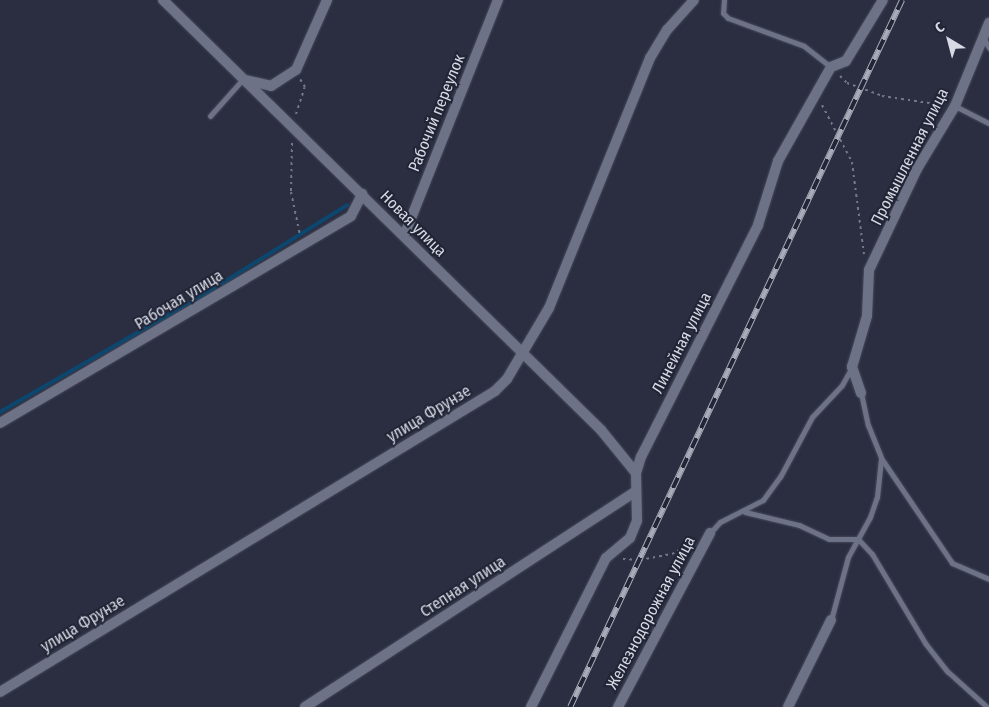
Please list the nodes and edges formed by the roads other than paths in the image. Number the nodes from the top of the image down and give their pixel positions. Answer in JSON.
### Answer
{"nodes":[{"id":1,"x":163,"y":0,"type":"edge"},
{"id":2,"x":327,"y":0,"type":"edge"},
{"id":3,"x":498,"y":0,"type":"edge"},
{"id":4,"x":694,"y":0,"type":"edge"},
{"id":5,"x":724,"y":0,"type":"edge"},
{"id":6,"x":882,"y":0,"type":"edge"},
{"id":7,"x":989,"y":23,"type":"edge"},
{"id":8,"x":982,"y":37,"type":"junction"},
{"id":9,"x":989,"y":48,"type":"edge"},
{"id":10,"x":831,"y":67,"type":"junction"},
{"id":11,"x":243,"y":79,"type":"junction"},
{"id":12,"x":955,"y":106,"type":"junction"},
{"id":13,"x":210,"y":116,"type":"dead end"},
{"id":14,"x":989,"y":123,"type":"edge"},
{"id":15,"x":362,"y":194,"type":"junction"},
{"id":16,"x":404,"y":236,"type":"junction"},
{"id":17,"x":524,"y":354,"type":"junction"},
{"id":18,"x":852,"y":367,"type":"junction"},
{"id":19,"x":861,"y":393,"type":"joint"},
{"id":20,"x":0,"y":422,"type":"edge"},
{"id":21,"x":881,"y":458,"type":"junction"},
{"id":22,"x":636,"y":473,"type":"junction"},
{"id":23,"x":636,"y":491,"type":"junction"},
{"id":24,"x":745,"y":512,"type":"junction"},
{"id":25,"x":710,"y":533,"type":"joint"},
{"id":26,"x":858,"y":539,"type":"junction"},
{"id":27,"x":989,"y":579,"type":"edge"},
{"id":28,"x":831,"y":620,"type":"joint"},
{"id":29,"x":0,"y":692,"type":"edge"},
{"id":30,"x":306,"y":707,"type":"edge"},
{"id":31,"x":531,"y":707,"type":"edge"},
{"id":32,"x":618,"y":707,"type":"edge"},
{"id":33,"x":788,"y":707,"type":"edge"},
{"id":34,"x":987,"y":707,"type":"edge"}],
"edges":[{"from":1,"to":11,"type":"street","name":"Новая улица"},
{"from":2,"to":11,"type":"street"},
{"from":3,"to":16,"type":"street","name":"Рабочий переулок"},
{"from":4,"to":17,"type":"street","name":"улица Фрунзе"},
{"from":5,"to":10,"type":"lane"},
{"from":6,"to":10,"type":"street","name":"Линейная улица"},
{"from":7,"to":8,"type":"street","name":"Промышленная улица"},
{"from":8,"to":9,"type":"lane"},
{"from":8,"to":12,"type":"street","name":"Промышленная улица"},
{"from":10,"to":22,"type":"street","name":"Линейная улица"},
{"from":11,"to":13,"type":"lane"},
{"from":11,"to":15,"type":"street","name":"Новая улица"},
{"from":12,"to":14,"type":"lane"},
{"from":12,"to":18,"type":"street","name":"Промышленная улица"},
{"from":15,"to":16,"type":"street","name":"Новая улица"},
{"from":15,"to":20,"type":"street","name":"Рабочая улица"},
{"from":16,"to":17,"type":"street","name":"Новая улица"},
{"from":17,"to":22,"type":"street","name":"Новая улица"},
{"from":17,"to":29,"type":"street","name":"улица Фрунзе"},
{"from":18,"to":19,"type":"street"},
{"from":18,"to":24,"type":"lane"},
{"from":19,"to":21,"type":"lane"},
{"from":21,"to":26,"type":"lane"},
{"from":21,"to":27,"type":"lane"},
{"from":22,"to":23,"type":"street","name":"Линейная улица"},
{"from":23,"to":30,"type":"street","name":"Степная улица"},
{"from":23,"to":31,"type":"street","name":"Линейная улица"},
{"from":24,"to":25,"type":"lane"},
{"from":24,"to":26,"type":"lane"},
{"from":25,"to":32,"type":"street","name":"Железнодорожная улица"},
{"from":26,"to":28,"type":"lane"},
{"from":26,"to":34,"type":"lane"},
{"from":28,"to":33,"type":"street"}]}
